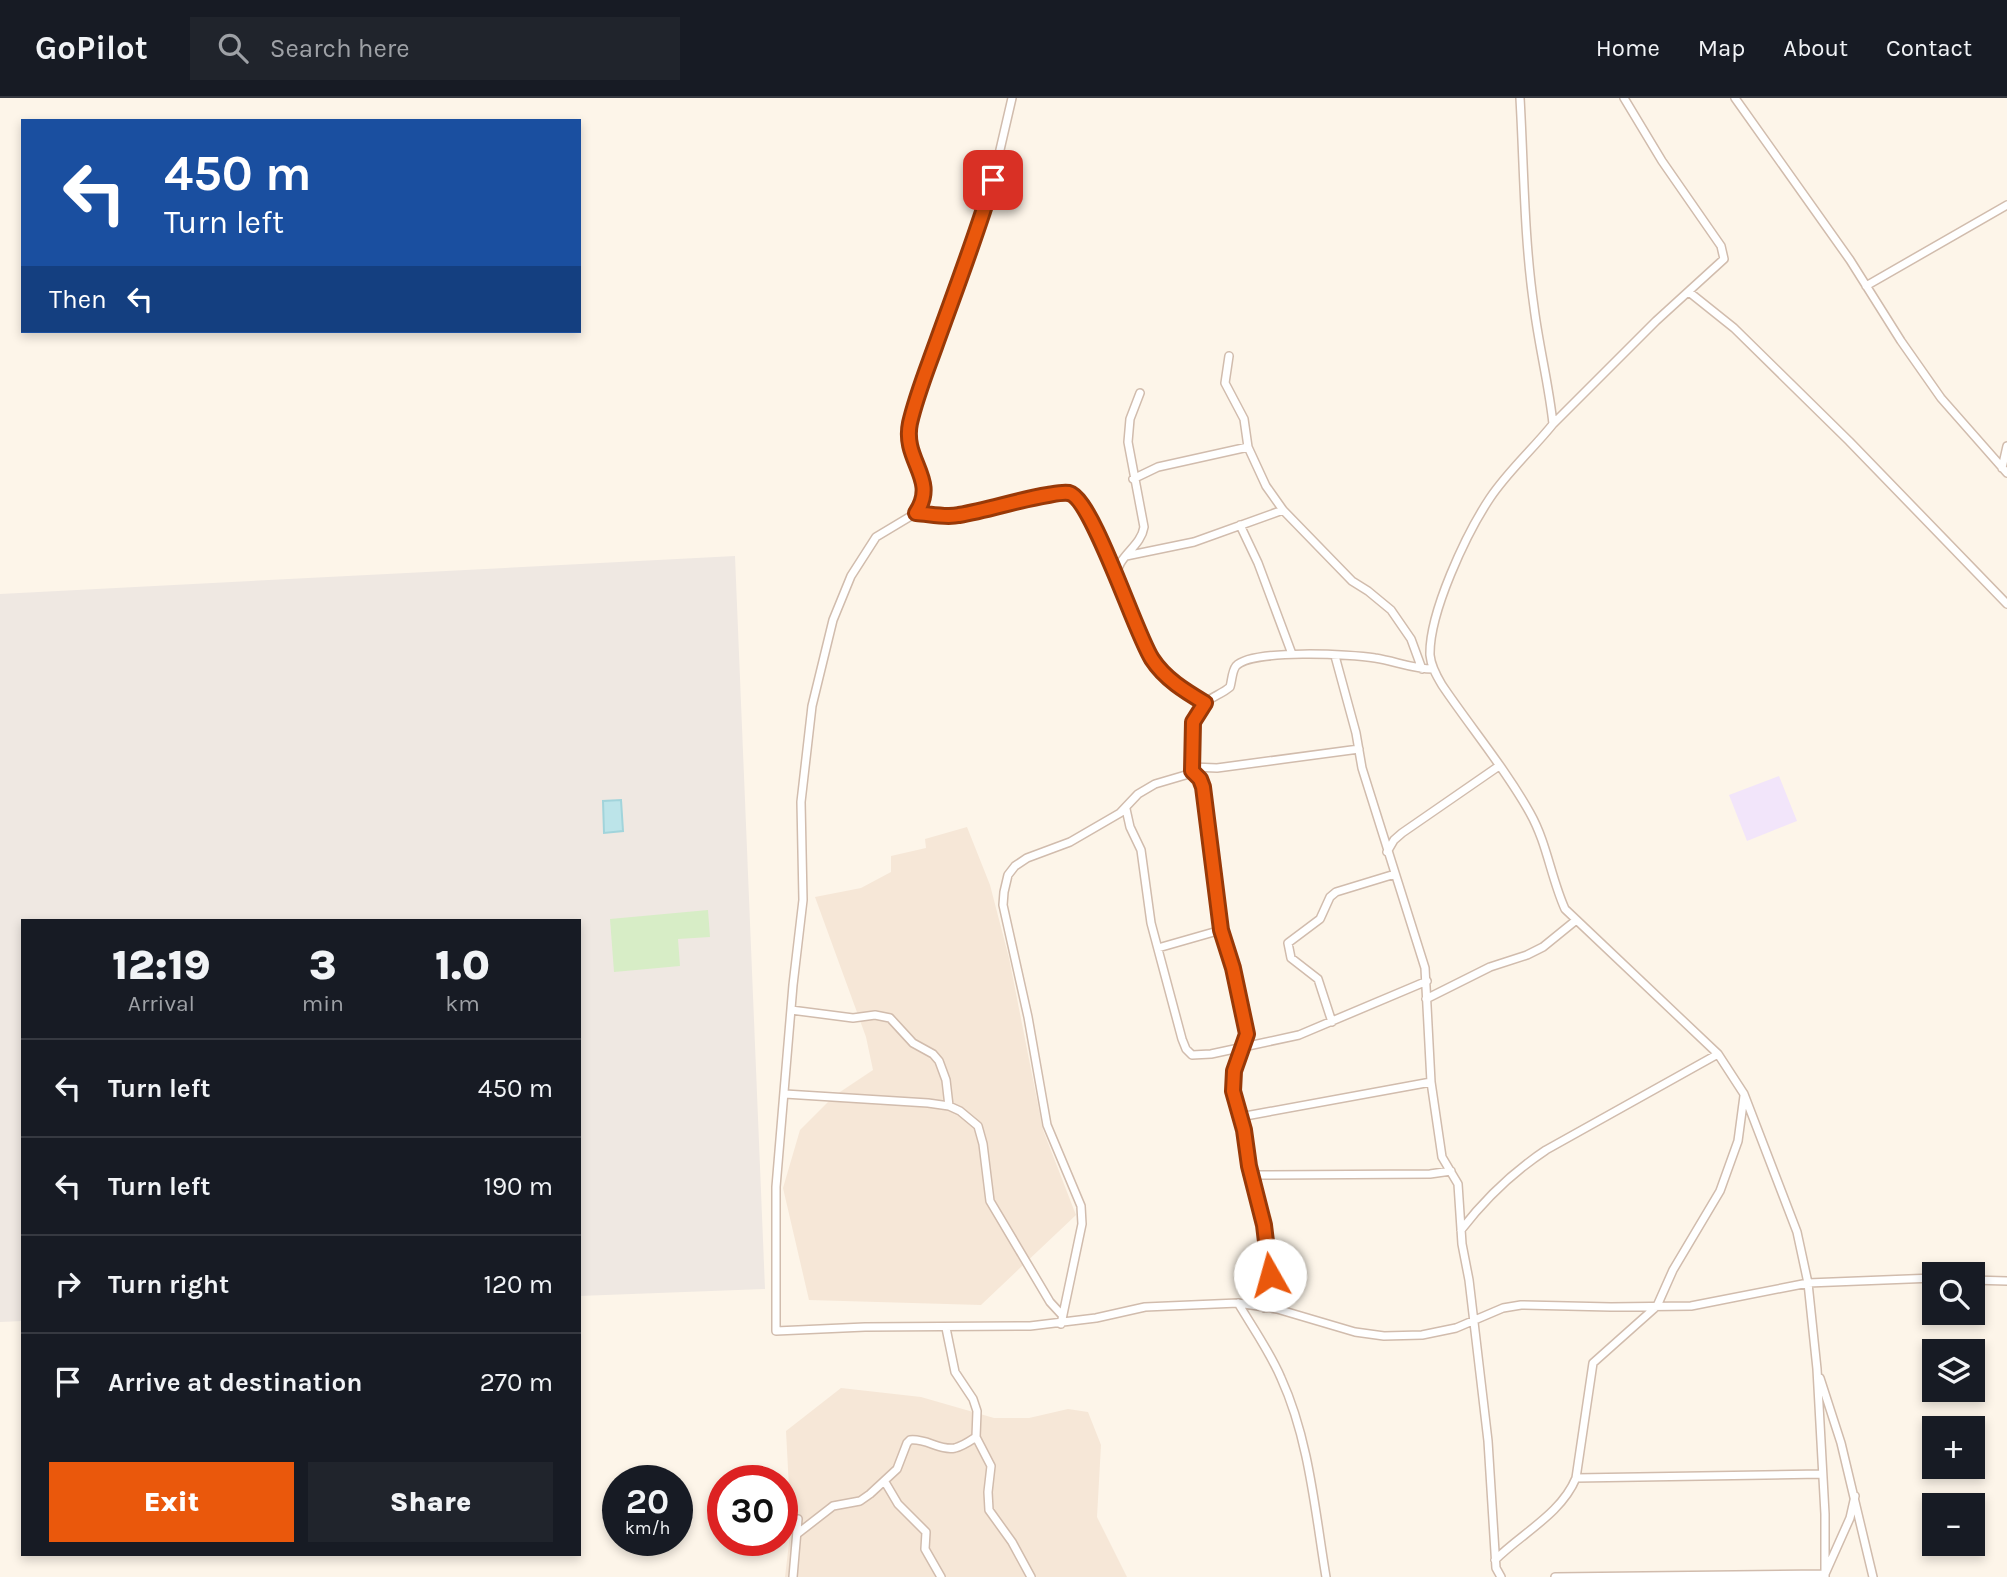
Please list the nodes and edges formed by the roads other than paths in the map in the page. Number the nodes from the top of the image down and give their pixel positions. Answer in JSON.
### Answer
{"nodes":[{"id":1,"x":1012,"y":98,"type":"edge"},
{"id":2,"x":1520,"y":98,"type":"edge"},
{"id":3,"x":1624,"y":98,"type":"edge"},
{"id":4,"x":1735,"y":98,"type":"edge"},
{"id":5,"x":2007,"y":205,"type":"edge"},
{"id":6,"x":1866,"y":285,"type":"junction"},
{"id":7,"x":1689,"y":292,"type":"junction"},
{"id":8,"x":1228,"y":356,"type":"dead end"},
{"id":9,"x":1140,"y":393,"type":"dead end"},
{"id":10,"x":1553,"y":424,"type":"junction"},
{"id":11,"x":2007,"y":446,"type":"edge"},
{"id":12,"x":1248,"y":447,"type":"junction"},
{"id":13,"x":2005,"y":470,"type":"edge"},
{"id":14,"x":1133,"y":479,"type":"junction"},
{"id":15,"x":1283,"y":510,"type":"junction"},
{"id":16,"x":916,"y":513,"type":"junction"},
{"id":17,"x":1240,"y":525,"type":"junction"},
{"id":18,"x":1125,"y":556,"type":"junction"},
{"id":19,"x":1116,"y":572,"type":"junction"},
{"id":20,"x":2007,"y":604,"type":"edge"},
{"id":21,"x":1293,"y":654,"type":"junction"},
{"id":22,"x":1335,"y":656,"type":"junction"},
{"id":23,"x":1422,"y":669,"type":"junction"},
{"id":24,"x":1433,"y":669,"type":"junction"},
{"id":25,"x":1205,"y":703,"type":"junction"},
{"id":26,"x":1359,"y":749,"type":"junction"},
{"id":27,"x":1499,"y":766,"type":"junction"},
{"id":28,"x":1192,"y":769,"type":"junction"},
{"id":29,"x":1125,"y":809,"type":"junction"},
{"id":30,"x":1387,"y":852,"type":"junction"},
{"id":31,"x":1395,"y":874,"type":"junction"},
{"id":32,"x":1575,"y":921,"type":"junction"},
{"id":33,"x":1221,"y":930,"type":"junction"},
{"id":34,"x":1158,"y":948,"type":"junction"},
{"id":35,"x":1427,"y":982,"type":"junction"},
{"id":36,"x":1426,"y":999,"type":"junction"},
{"id":37,"x":791,"y":1010,"type":"junction"},
{"id":38,"x":1332,"y":1022,"type":"junction"},
{"id":39,"x":1243,"y":1047,"type":"junction"},
{"id":40,"x":1718,"y":1054,"type":"junction"},
{"id":41,"x":1431,"y":1082,"type":"junction"},
{"id":42,"x":785,"y":1094,"type":"junction"},
{"id":43,"x":1744,"y":1094,"type":"junction"},
{"id":44,"x":949,"y":1106,"type":"junction"},
{"id":45,"x":1240,"y":1117,"type":"junction"},
{"id":46,"x":1451,"y":1171,"type":"junction"},
{"id":47,"x":1251,"y":1175,"type":"junction"},
{"id":48,"x":1461,"y":1230,"type":"junction"},
{"id":49,"x":1922,"y":1278,"type":"edge"},
{"id":50,"x":1985,"y":1280,"type":"edge"},
{"id":51,"x":2007,"y":1281,"type":"edge"},
{"id":52,"x":1808,"y":1283,"type":"junction"},
{"id":53,"x":1238,"y":1303,"type":"junction"},
{"id":54,"x":1657,"y":1306,"type":"junction"},
{"id":55,"x":1264,"y":1308,"type":"junction"},
{"id":56,"x":1061,"y":1319,"type":"junction"},
{"id":57,"x":1473,"y":1320,"type":"junction"},
{"id":58,"x":946,"y":1328,"type":"junction"},
{"id":59,"x":1817,"y":1369,"type":"junction"},
{"id":60,"x":976,"y":1437,"type":"junction"},
{"id":61,"x":1822,"y":1474,"type":"junction"},
{"id":62,"x":1576,"y":1478,"type":"junction"},
{"id":63,"x":885,"y":1482,"type":"junction"},
{"id":64,"x":1855,"y":1496,"type":"junction"},
{"id":65,"x":798,"y":1533,"type":"edge"},
{"id":66,"x":795,"y":1556,"type":"edge"},
{"id":67,"x":1495,"y":1560,"type":"junction"},
{"id":68,"x":1825,"y":1575,"type":"edge"},
{"id":69,"x":793,"y":1577,"type":"edge"},
{"id":70,"x":941,"y":1577,"type":"edge"},
{"id":71,"x":1031,"y":1577,"type":"edge"},
{"id":72,"x":1326,"y":1577,"type":"edge"},
{"id":73,"x":1501,"y":1577,"type":"edge"},
{"id":74,"x":1555,"y":1577,"type":"edge"},
{"id":75,"x":1873,"y":1577,"type":"edge"}],
"edges":[{"from":1,"to":16,"type":"street"},
{"from":2,"to":10,"type":"street"},
{"from":3,"to":7,"type":"street"},
{"from":4,"to":6,"type":"street"},
{"from":5,"to":6,"type":"street"},
{"from":6,"to":13,"type":"street"},
{"from":7,"to":10,"type":"street"},
{"from":7,"to":20,"type":"street"},
{"from":8,"to":12,"type":"street"},
{"from":9,"to":14,"type":"street"},
{"from":10,"to":24,"type":"street"},
{"from":11,"to":13,"type":"street"},
{"from":12,"to":14,"type":"street"},
{"from":12,"to":15,"type":"street"},
{"from":14,"to":18,"type":"street"},
{"from":15,"to":17,"type":"street"},
{"from":15,"to":23,"type":"street"},
{"from":16,"to":19,"type":"street"},
{"from":16,"to":37,"type":"street"},
{"from":17,"to":18,"type":"street"},
{"from":17,"to":21,"type":"street"},
{"from":18,"to":19,"type":"street"},
{"from":19,"to":25,"type":"street"},
{"from":21,"to":22,"type":"street"},
{"from":21,"to":25,"type":"street"},
{"from":22,"to":23,"type":"street"},
{"from":22,"to":26,"type":"street"},
{"from":23,"to":24,"type":"street"},
{"from":24,"to":27,"type":"street"},
{"from":25,"to":28,"type":"street"},
{"from":26,"to":28,"type":"street"},
{"from":26,"to":30,"type":"street"},
{"from":27,"to":30,"type":"street"},
{"from":27,"to":32,"type":"street"},
{"from":28,"to":29,"type":"street"},
{"from":28,"to":33,"type":"street"},
{"from":29,"to":34,"type":"street"},
{"from":29,"to":56,"type":"street"},
{"from":30,"to":31,"type":"street"},
{"from":31,"to":35,"type":"street"},
{"from":31,"to":38,"type":"street"},
{"from":32,"to":36,"type":"street"},
{"from":32,"to":40,"type":"street"},
{"from":33,"to":34,"type":"street"},
{"from":33,"to":39,"type":"street"},
{"from":34,"to":39,"type":"street"},
{"from":35,"to":36,"type":"street"},
{"from":35,"to":38,"type":"street"},
{"from":36,"to":41,"type":"street"},
{"from":37,"to":42,"type":"street"},
{"from":37,"to":44,"type":"street"},
{"from":38,"to":39,"type":"street"},
{"from":39,"to":45,"type":"street"},
{"from":40,"to":43,"type":"street"},
{"from":40,"to":48,"type":"street"},
{"from":41,"to":45,"type":"street"},
{"from":41,"to":46,"type":"street"},
{"from":42,"to":44,"type":"street"},
{"from":42,"to":58,"type":"street"},
{"from":43,"to":52,"type":"street"},
{"from":43,"to":54,"type":"street"},
{"from":44,"to":56,"type":"street"},
{"from":45,"to":47,"type":"street"},
{"from":46,"to":47,"type":"street"},
{"from":46,"to":48,"type":"street"},
{"from":47,"to":55,"type":"street"},
{"from":48,"to":57,"type":"street"},
{"from":49,"to":52,"type":"street"},
{"from":50,"to":51,"type":"street"},
{"from":52,"to":54,"type":"street"},
{"from":52,"to":59,"type":"street"},
{"from":53,"to":55,"type":"street"},
{"from":53,"to":56,"type":"street"},
{"from":53,"to":72,"type":"street"},
{"from":54,"to":57,"type":"street"},
{"from":54,"to":62,"type":"street"},
{"from":55,"to":57,"type":"street"},
{"from":56,"to":58,"type":"street"},
{"from":57,"to":67,"type":"street"},
{"from":58,"to":60,"type":"street"},
{"from":59,"to":61,"type":"street"},
{"from":59,"to":64,"type":"street"},
{"from":60,"to":63,"type":"street"},
{"from":60,"to":71,"type":"street"},
{"from":61,"to":62,"type":"street"},
{"from":61,"to":68,"type":"street"},
{"from":62,"to":67,"type":"street"},
{"from":63,"to":65,"type":"street"},
{"from":63,"to":70,"type":"street"},
{"from":64,"to":68,"type":"street"},
{"from":64,"to":75,"type":"street"},
{"from":66,"to":69,"type":"street"},
{"from":67,"to":73,"type":"street"},
{"from":68,"to":74,"type":"street"}]}
